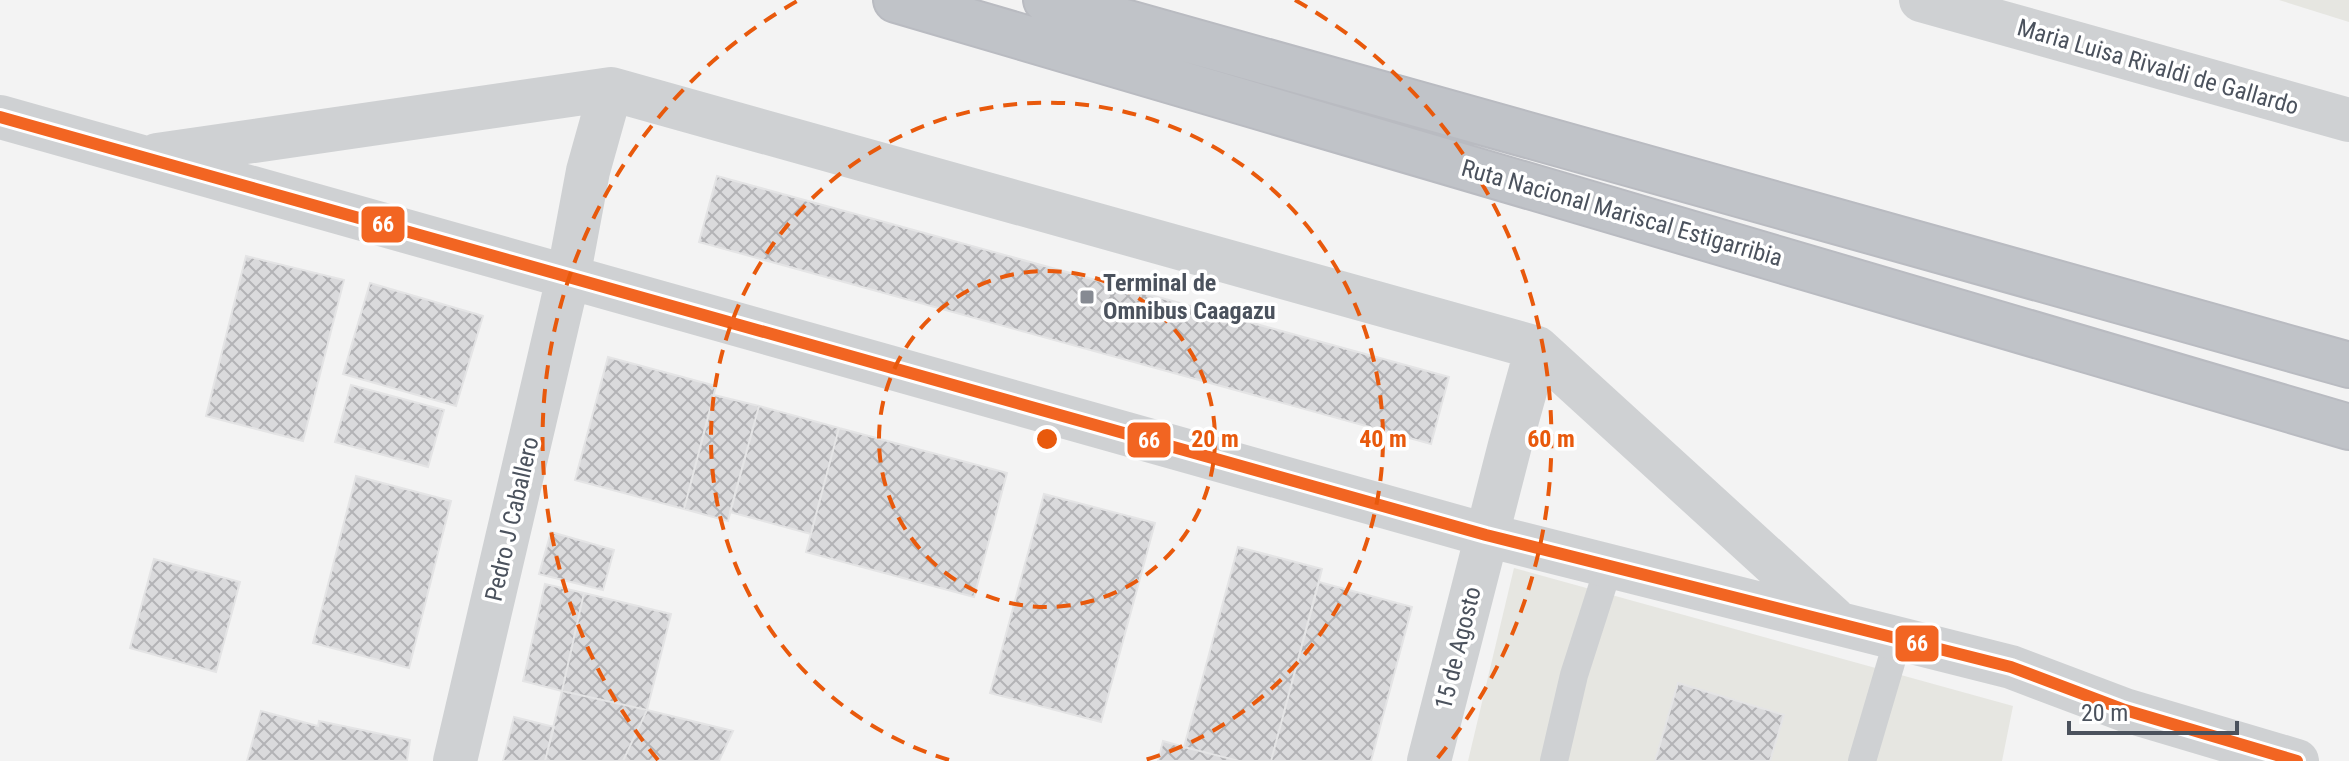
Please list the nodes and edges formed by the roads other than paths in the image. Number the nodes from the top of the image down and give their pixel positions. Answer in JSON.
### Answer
{"nodes":[{"id":1,"x":896,"y":0,"type":"edge"},
{"id":2,"x":1046,"y":0,"type":"edge"},
{"id":3,"x":1921,"y":0,"type":"edge"},
{"id":4,"x":611,"y":89,"type":"junction"},
{"id":5,"x":0,"y":117,"type":"edge"},
{"id":6,"x":2349,"y":120,"type":"edge"},
{"id":7,"x":142,"y":157,"type":"junction"},
{"id":8,"x":568,"y":278,"type":"junction"},
{"id":9,"x":1537,"y":348,"type":"junction"},
{"id":10,"x":2349,"y":365,"type":"edge"},
{"id":11,"x":2349,"y":427,"type":"edge"},
{"id":12,"x":1486,"y":535,"type":"junction"},
{"id":13,"x":1609,"y":566,"type":"junction"},
{"id":14,"x":1839,"y":624,"type":"junction"},
{"id":15,"x":1898,"y":639,"type":"junction"},
{"id":16,"x":455,"y":761,"type":"edge"},
{"id":17,"x":1429,"y":761,"type":"edge"},
{"id":18,"x":1554,"y":761,"type":"edge"},
{"id":19,"x":1862,"y":761,"type":"edge"},
{"id":20,"x":2297,"y":761,"type":"edge"}],
"edges":[{"from":1,"to":11,"type":"highway","name":"Ruta Nacional Mariscal Estigarribia"},
{"from":2,"to":10,"type":"highway","name":"Ruta Nacional Mariscal Estigarribia"},
{"from":3,"to":6,"type":"street","name":"Maria Luisa Rivaldi de Gallardo"},
{"from":4,"to":7,"type":"street"},
{"from":4,"to":8,"type":"street","name":"Pedro J Caballero"},
{"from":4,"to":9,"type":"street"},
{"from":5,"to":7,"type":"street"},
{"from":7,"to":8,"type":"street"},
{"from":8,"to":12,"type":"street"},
{"from":8,"to":16,"type":"street","name":"Pedro J Caballero"},
{"from":9,"to":12,"type":"street","name":"15 de Agosto"},
{"from":9,"to":14,"type":"street"},
{"from":12,"to":13,"type":"street"},
{"from":12,"to":17,"type":"street","name":"15 de Agosto"},
{"from":13,"to":14,"type":"street"},
{"from":13,"to":18,"type":"lane"},
{"from":14,"to":15,"type":"street"},
{"from":15,"to":19,"type":"lane"},
{"from":15,"to":20,"type":"street"}]}
